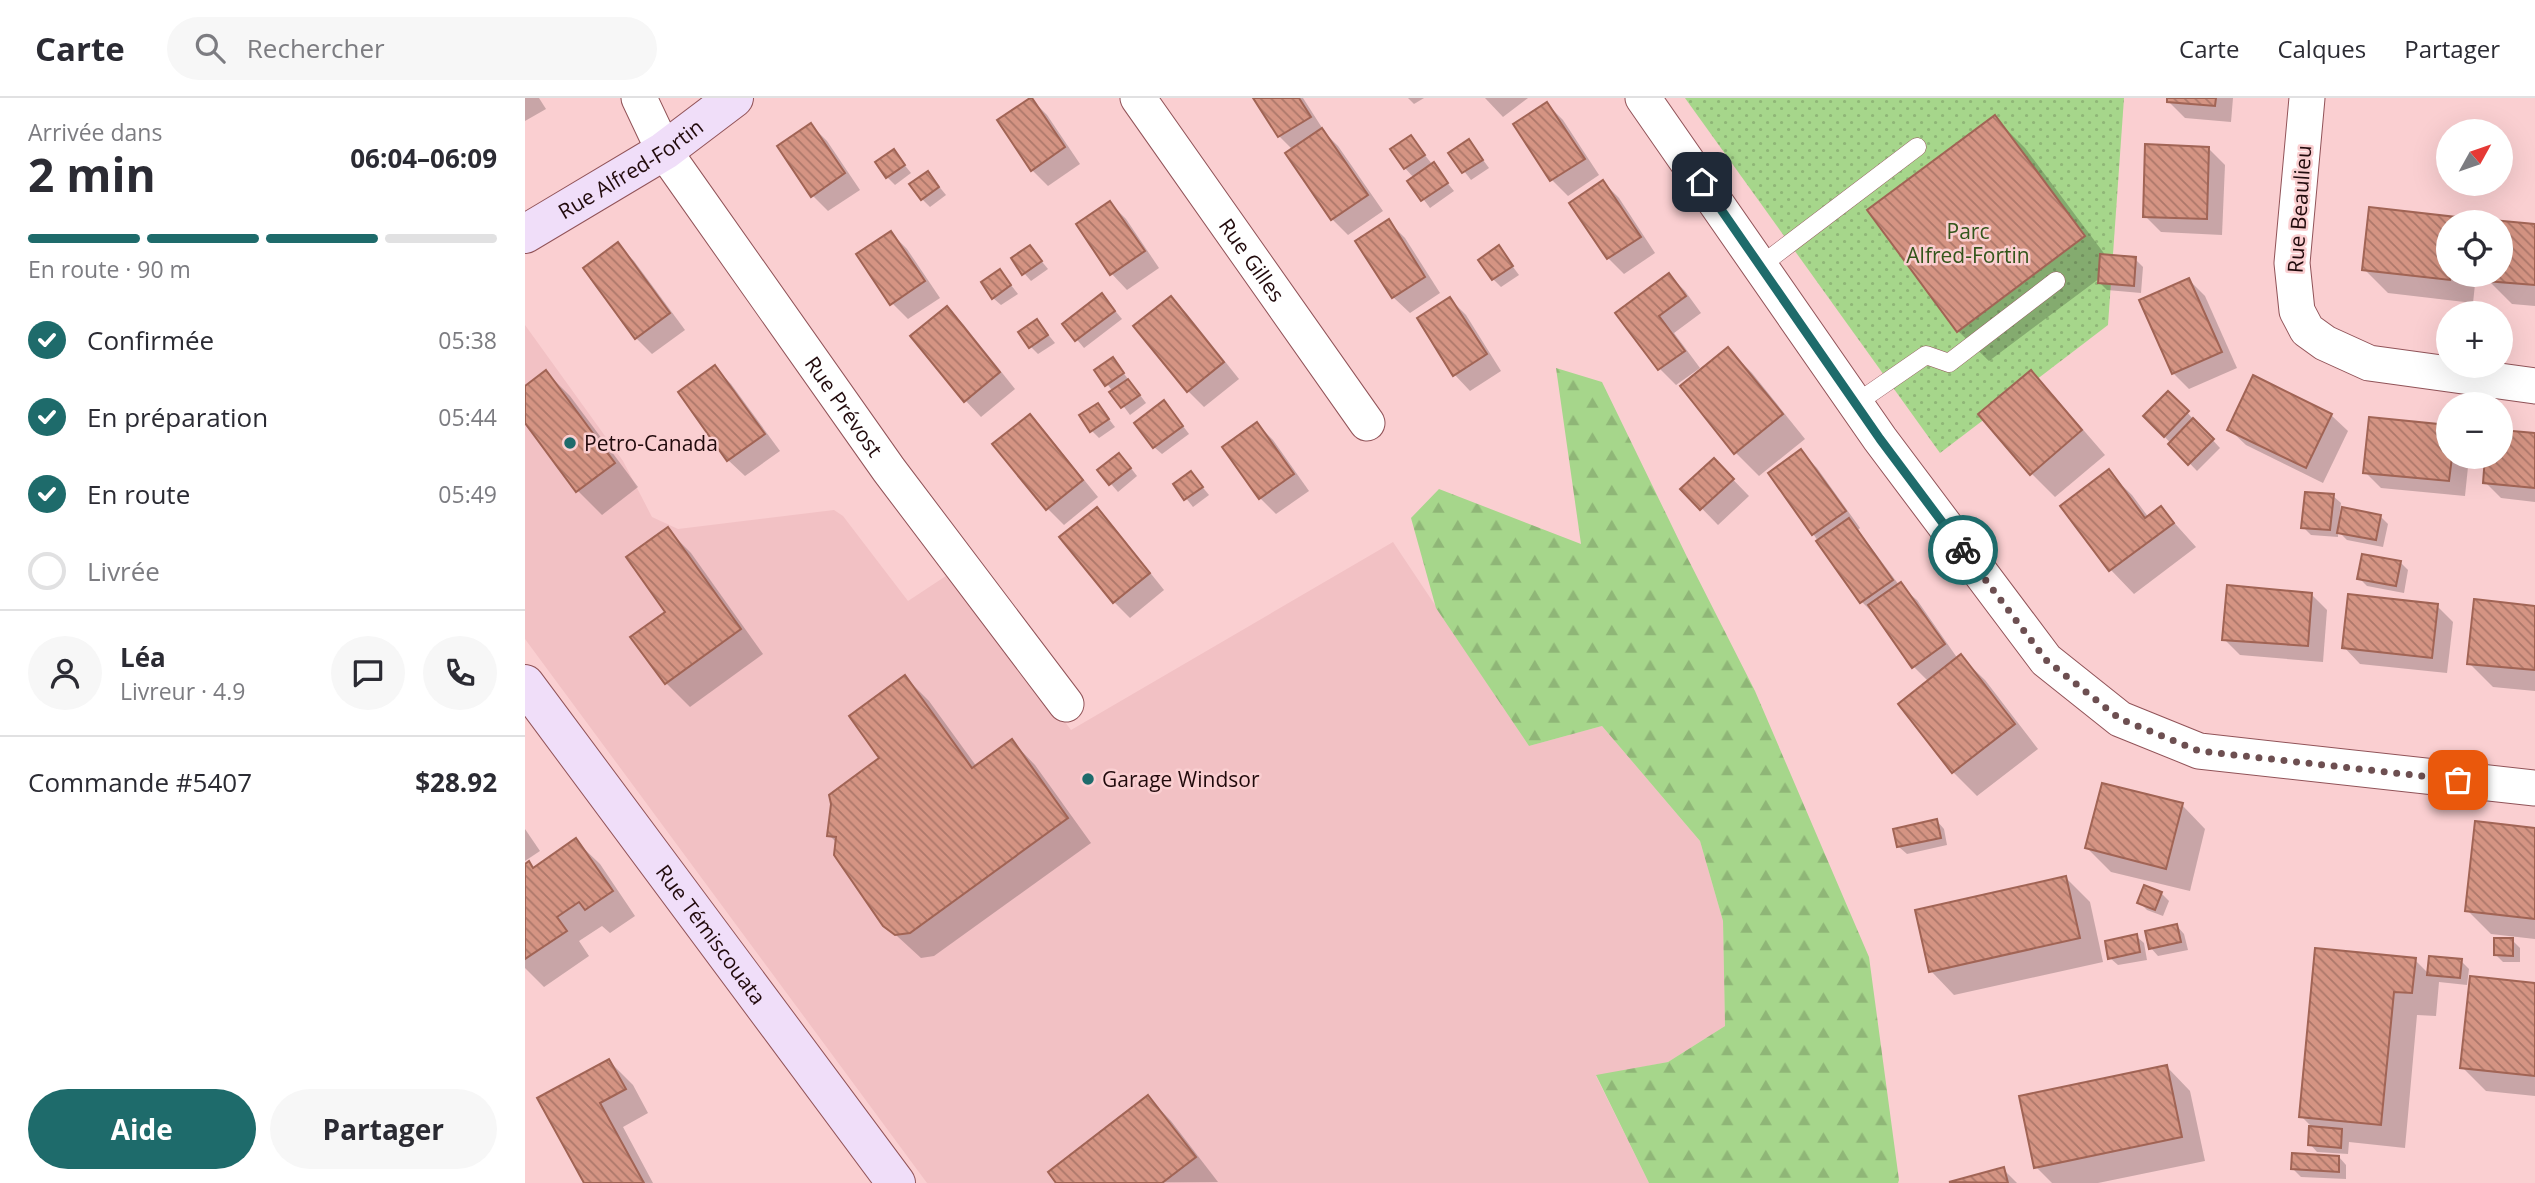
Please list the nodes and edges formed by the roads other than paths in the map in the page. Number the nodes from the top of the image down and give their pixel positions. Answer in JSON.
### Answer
{"nodes":[{"id":1,"x":639,"y":98,"type":"edge"},
{"id":2,"x":734,"y":98,"type":"edge"},
{"id":3,"x":1138,"y":98,"type":"edge"},
{"id":4,"x":1643,"y":98,"type":"edge"},
{"id":5,"x":2307,"y":98,"type":"edge"},
{"id":6,"x":1917,"y":147,"type":"dead end"},
{"id":7,"x":664,"y":151,"type":"junction"},
{"id":8,"x":525,"y":234,"type":"edge"},
{"id":9,"x":1760,"y":266,"type":"junction"},
{"id":10,"x":2056,"y":281,"type":"dead end"},
{"id":11,"x":2535,"y":386,"type":"edge"},
{"id":12,"x":1855,"y":404,"type":"junction"},
{"id":13,"x":1367,"y":423,"type":"dead end"},
{"id":14,"x":525,"y":684,"type":"edge"},
{"id":15,"x":1066,"y":704,"type":"dead end"},
{"id":16,"x":2535,"y":788,"type":"edge"},
{"id":17,"x":896,"y":1183,"type":"edge"}],
"edges":[{"from":1,"to":7,"type":"street","name":"Rue Prévost"},
{"from":2,"to":7,"type":"main road","name":"Rue Alfred-Fortin"},
{"from":3,"to":13,"type":"street","name":"Rue Gilles"},
{"from":4,"to":9,"type":"street"},
{"from":5,"to":11,"type":"street","name":"Rue Beaulieu"},
{"from":6,"to":9,"type":"lane"},
{"from":7,"to":8,"type":"main road","name":"Rue Alfred-Fortin"},
{"from":7,"to":15,"type":"street","name":"Rue Prévost"},
{"from":9,"to":12,"type":"street"},
{"from":10,"to":12,"type":"lane"},
{"from":12,"to":16,"type":"street"},
{"from":14,"to":17,"type":"main road","name":"Rue Témiscouata"}]}
